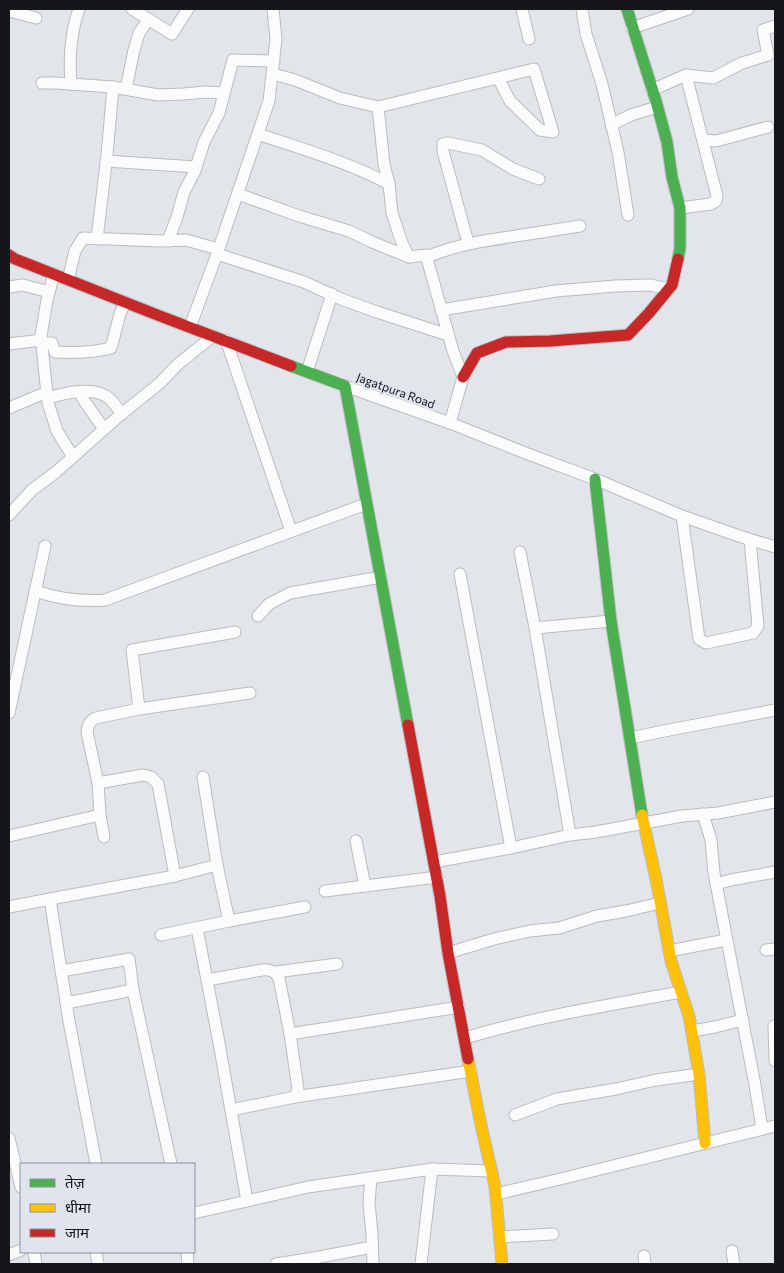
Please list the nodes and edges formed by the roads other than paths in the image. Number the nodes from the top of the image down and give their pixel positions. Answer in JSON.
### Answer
{"nodes":[{"id":1,"x":79,"y":9,"type":"edge"},
{"id":2,"x":132,"y":9,"type":"edge"},
{"id":3,"x":188,"y":9,"type":"edge"},
{"id":4,"x":273,"y":9,"type":"edge"},
{"id":5,"x":522,"y":9,"type":"edge"},
{"id":6,"x":582,"y":9,"type":"edge"},
{"id":7,"x":627,"y":9,"type":"edge"},
{"id":8,"x":688,"y":9,"type":"edge"},
{"id":9,"x":9,"y":11,"type":"edge"},
{"id":10,"x":36,"y":18,"type":"dead end"},
{"id":11,"x":149,"y":19,"type":"junction"},
{"id":12,"x":775,"y":26,"type":"edge"},
{"id":13,"x":632,"y":28,"type":"junction"},
{"id":14,"x":529,"y":39,"type":"dead end"},
{"id":15,"x":274,"y":61,"type":"junction"},
{"id":16,"x":273,"y":74,"type":"junction"},
{"id":17,"x":686,"y":75,"type":"junction"},
{"id":18,"x":498,"y":78,"type":"junction"},
{"id":19,"x":42,"y":83,"type":"dead end"},
{"id":20,"x":71,"y":84,"type":"junction"},
{"id":21,"x":113,"y":87,"type":"junction"},
{"id":22,"x":126,"y":89,"type":"junction"},
{"id":23,"x":652,"y":90,"type":"junction"},
{"id":24,"x":224,"y":93,"type":"junction"},
{"id":25,"x":378,"y":107,"type":"junction"},
{"id":26,"x":657,"y":108,"type":"junction"},
{"id":27,"x":611,"y":125,"type":"junction"},
{"id":28,"x":768,"y":127,"type":"dead end"},
{"id":29,"x":258,"y":134,"type":"junction"},
{"id":30,"x":703,"y":140,"type":"junction"},
{"id":31,"x":106,"y":161,"type":"junction"},
{"id":32,"x":196,"y":167,"type":"junction"},
{"id":33,"x":539,"y":179,"type":"dead end"},
{"id":34,"x":389,"y":184,"type":"junction"},
{"id":35,"x":238,"y":194,"type":"junction"},
{"id":36,"x":680,"y":208,"type":"junction"},
{"id":37,"x":628,"y":215,"type":"dead end"},
{"id":38,"x":580,"y":226,"type":"dead end"},
{"id":39,"x":97,"y":238,"type":"junction"},
{"id":40,"x":168,"y":241,"type":"junction"},
{"id":41,"x":468,"y":243,"type":"junction"},
{"id":42,"x":217,"y":252,"type":"junction"},
{"id":43,"x":9,"y":255,"type":"edge"},
{"id":44,"x":410,"y":257,"type":"junction"},
{"id":45,"x":427,"y":257,"type":"junction"},
{"id":46,"x":54,"y":274,"type":"junction"},
{"id":47,"x":68,"y":280,"type":"junction"},
{"id":48,"x":9,"y":288,"type":"edge"},
{"id":49,"x":669,"y":289,"type":"junction"},
{"id":50,"x":49,"y":292,"type":"junction"},
{"id":51,"x":332,"y":294,"type":"junction"},
{"id":52,"x":125,"y":302,"type":"junction"},
{"id":53,"x":441,"y":310,"type":"junction"},
{"id":54,"x":190,"y":327,"type":"junction"},
{"id":55,"x":448,"y":335,"type":"junction"},
{"id":56,"x":214,"y":336,"type":"junction"},
{"id":57,"x":226,"y":340,"type":"junction"},
{"id":58,"x":42,"y":342,"type":"junction"},
{"id":59,"x":9,"y":344,"type":"edge"},
{"id":60,"x":307,"y":372,"type":"junction"},
{"id":61,"x":463,"y":377,"type":"junction"},
{"id":62,"x":345,"y":386,"type":"junction"},
{"id":63,"x":79,"y":392,"type":"junction"},
{"id":64,"x":47,"y":395,"type":"junction"},
{"id":65,"x":9,"y":408,"type":"edge"},
{"id":66,"x":122,"y":414,"type":"junction"},
{"id":67,"x":450,"y":423,"type":"junction"},
{"id":68,"x":104,"y":429,"type":"junction"},
{"id":69,"x":73,"y":457,"type":"junction"},
{"id":70,"x":595,"y":479,"type":"junction"},
{"id":71,"x":366,"y":504,"type":"junction"},
{"id":72,"x":9,"y":515,"type":"edge"},
{"id":73,"x":682,"y":516,"type":"junction"},
{"id":74,"x":291,"y":531,"type":"junction"},
{"id":75,"x":750,"y":540,"type":"junction"},
{"id":76,"x":45,"y":546,"type":"dead end"},
{"id":77,"x":775,"y":547,"type":"edge"},
{"id":78,"x":520,"y":552,"type":"dead end"},
{"id":79,"x":460,"y":574,"type":"dead end"},
{"id":80,"x":381,"y":578,"type":"junction"},
{"id":81,"x":35,"y":591,"type":"junction"},
{"id":82,"x":258,"y":616,"type":"dead end"},
{"id":83,"x":611,"y":621,"type":"junction"},
{"id":84,"x":536,"y":628,"type":"junction"},
{"id":85,"x":236,"y":632,"type":"dead end"},
{"id":86,"x":250,"y":693,"type":"dead end"},
{"id":87,"x":139,"y":709,"type":"junction"},
{"id":88,"x":775,"y":710,"type":"edge"},
{"id":89,"x":9,"y":713,"type":"edge"},
{"id":90,"x":630,"y":738,"type":"junction"},
{"id":91,"x":203,"y":776,"type":"dead end"},
{"id":92,"x":98,"y":783,"type":"junction"},
{"id":93,"x":775,"y":802,"type":"edge"},
{"id":94,"x":703,"y":814,"type":"junction"},
{"id":95,"x":100,"y":815,"type":"junction"},
{"id":96,"x":644,"y":824,"type":"junction"},
{"id":97,"x":570,"y":835,"type":"junction"},
{"id":98,"x":9,"y":836,"type":"edge"},
{"id":99,"x":104,"y":836,"type":"dead end"},
{"id":100,"x":356,"y":841,"type":"dead end"},
{"id":101,"x":511,"y":848,"type":"junction"},
{"id":102,"x":434,"y":862,"type":"junction"},
{"id":103,"x":216,"y":865,"type":"junction"},
{"id":104,"x":775,"y":872,"type":"edge"},
{"id":105,"x":175,"y":876,"type":"junction"},
{"id":106,"x":437,"y":877,"type":"junction"},
{"id":107,"x":716,"y":884,"type":"junction"},
{"id":108,"x":365,"y":886,"type":"junction"},
{"id":109,"x":324,"y":891,"type":"dead end"},
{"id":110,"x":50,"y":899,"type":"junction"},
{"id":111,"x":660,"y":903,"type":"junction"},
{"id":112,"x":9,"y":907,"type":"edge"},
{"id":113,"x":305,"y":907,"type":"dead end"},
{"id":114,"x":228,"y":921,"type":"junction"},
{"id":115,"x":197,"y":928,"type":"junction"},
{"id":116,"x":161,"y":935,"type":"dead end"},
{"id":117,"x":726,"y":940,"type":"junction"},
{"id":118,"x":669,"y":951,"type":"junction"},
{"id":119,"x":448,"y":953,"type":"junction"},
{"id":120,"x":337,"y":964,"type":"dead end"},
{"id":121,"x":61,"y":971,"type":"junction"},
{"id":122,"x":276,"y":972,"type":"junction"},
{"id":123,"x":207,"y":980,"type":"junction"},
{"id":124,"x":134,"y":990,"type":"junction"},
{"id":125,"x":681,"y":992,"type":"junction"},
{"id":126,"x":66,"y":1003,"type":"junction"},
{"id":127,"x":459,"y":1007,"type":"junction"},
{"id":128,"x":743,"y":1020,"type":"junction"},
{"id":129,"x":775,"y":1026,"type":"edge"},
{"id":130,"x":692,"y":1031,"type":"junction"},
{"id":131,"x":290,"y":1034,"type":"junction"},
{"id":132,"x":465,"y":1038,"type":"junction"},
{"id":133,"x":775,"y":1061,"type":"edge"},
{"id":134,"x":471,"y":1071,"type":"junction"},
{"id":135,"x":699,"y":1074,"type":"junction"},
{"id":136,"x":295,"y":1098,"type":"junction"},
{"id":137,"x":231,"y":1110,"type":"junction"},
{"id":138,"x":515,"y":1115,"type":"dead end"},
{"id":139,"x":775,"y":1126,"type":"edge"},
{"id":140,"x":762,"y":1129,"type":"junction"},
{"id":141,"x":9,"y":1138,"type":"edge"},
{"id":142,"x":705,"y":1143,"type":"junction"},
{"id":143,"x":96,"y":1163,"type":"edge"},
{"id":144,"x":170,"y":1163,"type":"edge"},
{"id":145,"x":12,"y":1169,"type":"edge"},
{"id":146,"x":432,"y":1169,"type":"junction"},
{"id":147,"x":491,"y":1171,"type":"junction"},
{"id":148,"x":370,"y":1178,"type":"junction"},
{"id":149,"x":20,"y":1185,"type":"edge"},
{"id":150,"x":496,"y":1194,"type":"junction"},
{"id":151,"x":247,"y":1201,"type":"junction"},
{"id":152,"x":195,"y":1213,"type":"edge"},
{"id":153,"x":553,"y":1234,"type":"dead end"},
{"id":154,"x":500,"y":1237,"type":"junction"},
{"id":155,"x":372,"y":1247,"type":"junction"},
{"id":156,"x":732,"y":1251,"type":"dead end"},
{"id":157,"x":319,"y":1261,"type":"edge"},
{"id":158,"x":276,"y":1264,"type":"edge"},
{"id":159,"x":373,"y":1264,"type":"edge"},
{"id":160,"x":421,"y":1264,"type":"edge"},
{"id":161,"x":502,"y":1264,"type":"edge"},
{"id":162,"x":734,"y":1264,"type":"edge"}],
"edges":[{"from":1,"to":20,"type":"street"},
{"from":2,"to":11,"type":"street"},
{"from":3,"to":11,"type":"street"},
{"from":4,"to":15,"type":"street"},
{"from":5,"to":14,"type":"street"},
{"from":6,"to":27,"type":"street"},
{"from":7,"to":13,"type":"street"},
{"from":8,"to":13,"type":"street"},
{"from":9,"to":10,"type":"street"},
{"from":11,"to":22,"type":"street"},
{"from":12,"to":17,"type":"street"},
{"from":13,"to":23,"type":"street"},
{"from":15,"to":16,"type":"street"},
{"from":15,"to":24,"type":"street"},
{"from":16,"to":25,"type":"street"},
{"from":16,"to":29,"type":"street"},
{"from":17,"to":23,"type":"street"},
{"from":17,"to":30,"type":"street"},
{"from":18,"to":18,"type":"street"},
{"from":18,"to":25,"type":"street"},
{"from":19,"to":20,"type":"street"},
{"from":20,"to":21,"type":"street"},
{"from":21,"to":22,"type":"street"},
{"from":21,"to":31,"type":"street"},
{"from":22,"to":24,"type":"street"},
{"from":23,"to":26,"type":"street"},
{"from":24,"to":32,"type":"street"},
{"from":25,"to":34,"type":"street"},
{"from":26,"to":27,"type":"street"},
{"from":26,"to":36,"type":"street"},
{"from":27,"to":37,"type":"street"},
{"from":28,"to":30,"type":"street"},
{"from":29,"to":34,"type":"street"},
{"from":29,"to":35,"type":"street"},
{"from":30,"to":36,"type":"street"},
{"from":31,"to":32,"type":"street"},
{"from":31,"to":39,"type":"street"},
{"from":32,"to":40,"type":"street"},
{"from":33,"to":41,"type":"street"},
{"from":34,"to":44,"type":"street"},
{"from":35,"to":42,"type":"street"},
{"from":35,"to":44,"type":"street"},
{"from":36,"to":49,"type":"street"},
{"from":38,"to":41,"type":"street"},
{"from":39,"to":40,"type":"street"},
{"from":39,"to":47,"type":"street"},
{"from":40,"to":42,"type":"street"},
{"from":41,"to":45,"type":"street"},
{"from":42,"to":51,"type":"street"},
{"from":42,"to":54,"type":"street"},
{"from":43,"to":46,"type":"street","name":"Jagatpura Road"},
{"from":44,"to":45,"type":"street"},
{"from":45,"to":53,"type":"street"},
{"from":46,"to":47,"type":"street","name":"Jagatpura Road"},
{"from":46,"to":50,"type":"street"},
{"from":47,"to":52,"type":"street","name":"Jagatpura Road"},
{"from":48,"to":50,"type":"street"},
{"from":49,"to":53,"type":"street"},
{"from":49,"to":61,"type":"street"},
{"from":50,"to":58,"type":"street"},
{"from":51,"to":55,"type":"street"},
{"from":51,"to":60,"type":"street"},
{"from":52,"to":54,"type":"street","name":"Jagatpura Road"},
{"from":52,"to":58,"type":"street"},
{"from":53,"to":55,"type":"street"},
{"from":54,"to":56,"type":"street","name":"Jagatpura Road"},
{"from":55,"to":61,"type":"street"},
{"from":56,"to":57,"type":"street","name":"Jagatpura Road"},
{"from":56,"to":66,"type":"street"},
{"from":57,"to":60,"type":"street","name":"Jagatpura Road"},
{"from":57,"to":74,"type":"street"},
{"from":58,"to":59,"type":"street"},
{"from":58,"to":64,"type":"street"},
{"from":60,"to":62,"type":"street","name":"Jagatpura Road"},
{"from":61,"to":67,"type":"street"},
{"from":62,"to":67,"type":"street","name":"Jagatpura Road"},
{"from":62,"to":71,"type":"street"},
{"from":63,"to":64,"type":"street"},
{"from":63,"to":66,"type":"street"},
{"from":63,"to":68,"type":"street"},
{"from":64,"to":65,"type":"street"},
{"from":64,"to":69,"type":"street"},
{"from":66,"to":68,"type":"street"},
{"from":67,"to":70,"type":"street","name":"Jagatpura Road"},
{"from":68,"to":69,"type":"street"},
{"from":69,"to":72,"type":"street"},
{"from":70,"to":73,"type":"street","name":"Jagatpura Road"},
{"from":70,"to":83,"type":"street"},
{"from":71,"to":74,"type":"street"},
{"from":71,"to":80,"type":"street"},
{"from":73,"to":75,"type":"street","name":"Jagatpura Road"},
{"from":73,"to":75,"type":"street"},
{"from":74,"to":81,"type":"street"},
{"from":75,"to":77,"type":"street","name":"Jagatpura Road"},
{"from":76,"to":81,"type":"street"},
{"from":78,"to":84,"type":"street"},
{"from":79,"to":101,"type":"street"},
{"from":80,"to":82,"type":"street"},
{"from":80,"to":102,"type":"street"},
{"from":81,"to":89,"type":"street"},
{"from":83,"to":84,"type":"street"},
{"from":83,"to":90,"type":"street"},
{"from":84,"to":97,"type":"street"},
{"from":85,"to":87,"type":"street"},
{"from":86,"to":87,"type":"street"},
{"from":87,"to":92,"type":"street"},
{"from":88,"to":90,"type":"street"},
{"from":90,"to":96,"type":"street"},
{"from":91,"to":103,"type":"street"},
{"from":92,"to":95,"type":"street"},
{"from":92,"to":105,"type":"street"},
{"from":93,"to":94,"type":"street"},
{"from":94,"to":96,"type":"street"},
{"from":94,"to":107,"type":"street"},
{"from":95,"to":98,"type":"street"},
{"from":95,"to":99,"type":"street"},
{"from":96,"to":97,"type":"street"},
{"from":96,"to":111,"type":"street"},
{"from":97,"to":101,"type":"street"},
{"from":100,"to":108,"type":"street"},
{"from":101,"to":102,"type":"street"},
{"from":102,"to":106,"type":"street"},
{"from":103,"to":105,"type":"street"},
{"from":103,"to":114,"type":"street"},
{"from":104,"to":107,"type":"street"},
{"from":105,"to":110,"type":"street"},
{"from":106,"to":108,"type":"street"},
{"from":106,"to":119,"type":"street"},
{"from":107,"to":117,"type":"street"},
{"from":108,"to":109,"type":"street"},
{"from":110,"to":112,"type":"street"},
{"from":110,"to":121,"type":"street"},
{"from":111,"to":118,"type":"street"},
{"from":111,"to":119,"type":"street"},
{"from":113,"to":114,"type":"street"},
{"from":114,"to":115,"type":"street"},
{"from":115,"to":116,"type":"street"},
{"from":115,"to":123,"type":"street"},
{"from":117,"to":118,"type":"street"},
{"from":117,"to":128,"type":"street"},
{"from":118,"to":125,"type":"street"},
{"from":119,"to":127,"type":"street"},
{"from":120,"to":122,"type":"street"},
{"from":121,"to":124,"type":"street"},
{"from":121,"to":126,"type":"street"},
{"from":122,"to":123,"type":"street"},
{"from":122,"to":131,"type":"street"},
{"from":123,"to":137,"type":"street"},
{"from":124,"to":126,"type":"street"},
{"from":124,"to":144,"type":"street"},
{"from":125,"to":130,"type":"street"},
{"from":125,"to":132,"type":"street"},
{"from":126,"to":143,"type":"street"},
{"from":127,"to":131,"type":"street"},
{"from":127,"to":132,"type":"street"},
{"from":128,"to":130,"type":"street"},
{"from":128,"to":140,"type":"street"},
{"from":129,"to":133,"type":"street"},
{"from":130,"to":135,"type":"street"},
{"from":131,"to":136,"type":"street"},
{"from":132,"to":134,"type":"street"},
{"from":134,"to":136,"type":"street"},
{"from":134,"to":147,"type":"street"},
{"from":135,"to":138,"type":"street"},
{"from":135,"to":142,"type":"street"},
{"from":136,"to":137,"type":"street"},
{"from":137,"to":151,"type":"street"},
{"from":139,"to":140,"type":"street"},
{"from":140,"to":142,"type":"street"},
{"from":141,"to":145,"type":"street"},
{"from":142,"to":150,"type":"street"},
{"from":145,"to":149,"type":"street"},
{"from":146,"to":147,"type":"street"},
{"from":146,"to":148,"type":"street"},
{"from":146,"to":160,"type":"street"},
{"from":147,"to":150,"type":"street"},
{"from":148,"to":151,"type":"street"},
{"from":148,"to":155,"type":"street"},
{"from":150,"to":154,"type":"street"},
{"from":151,"to":152,"type":"street"},
{"from":153,"to":154,"type":"street"},
{"from":154,"to":161,"type":"street"},
{"from":155,"to":157,"type":"street"},
{"from":155,"to":159,"type":"street"},
{"from":156,"to":162,"type":"street"},
{"from":157,"to":158,"type":"street"}]}
